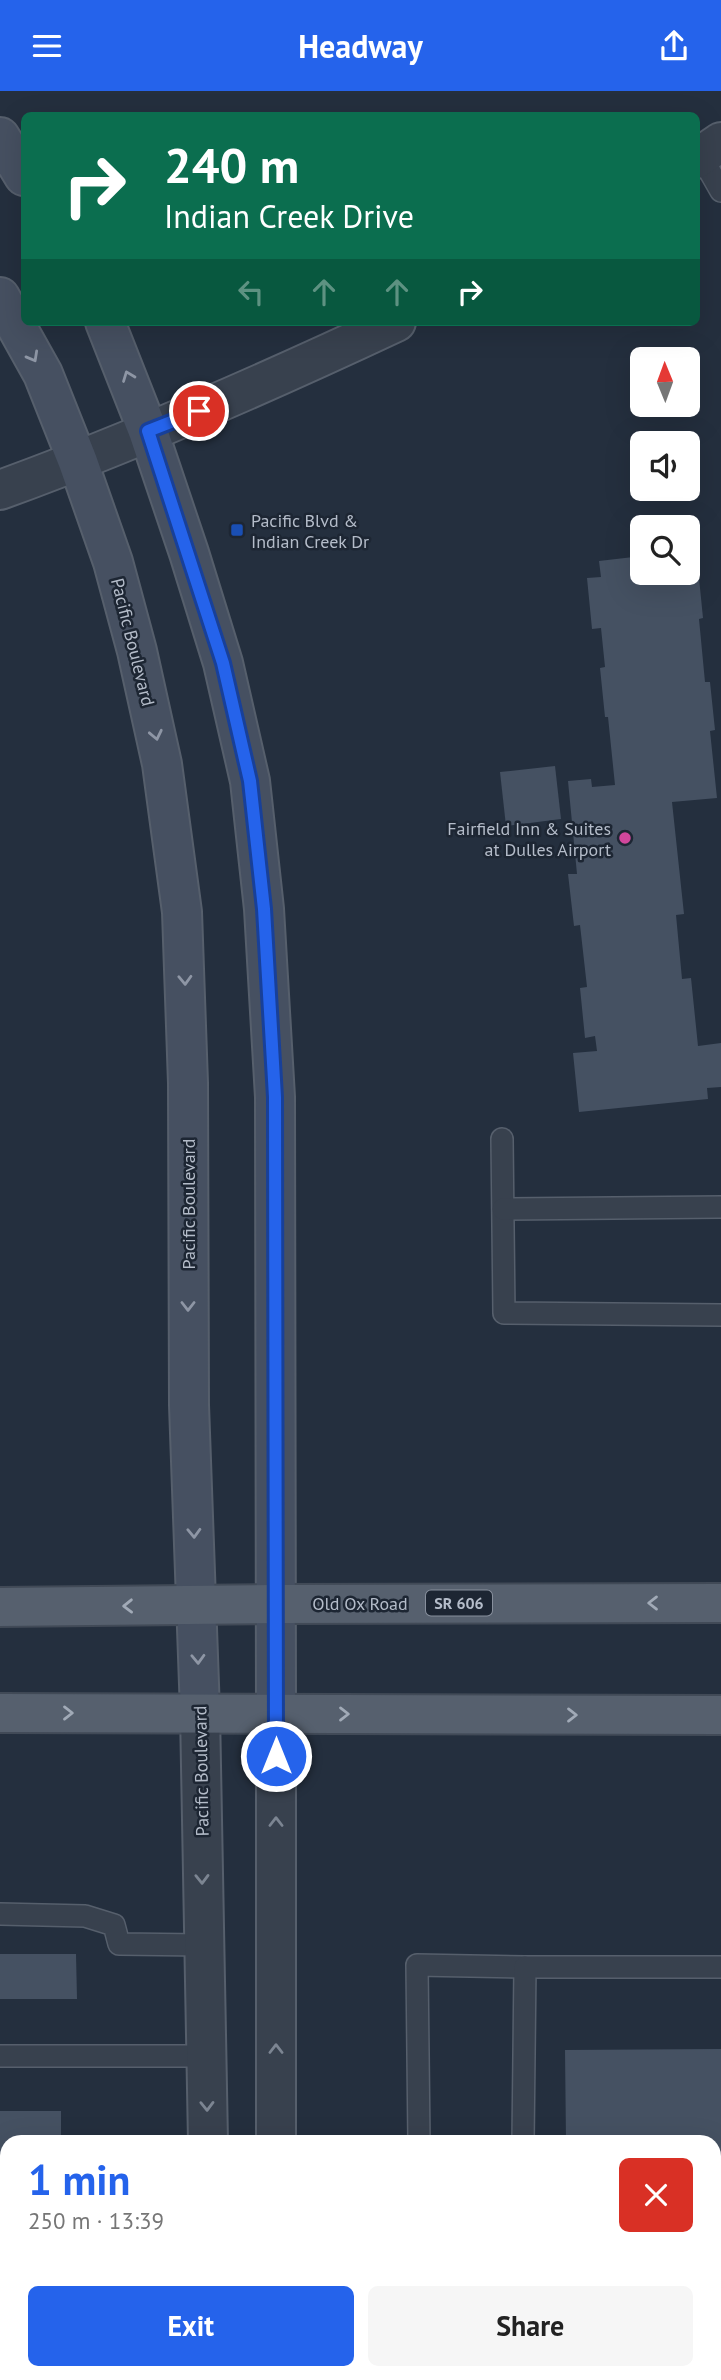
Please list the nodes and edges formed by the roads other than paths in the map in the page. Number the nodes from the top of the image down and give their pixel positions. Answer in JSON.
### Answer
{"nodes":[{"id":1,"x":0,"y":137,"type":"edge"},
{"id":2,"x":706,"y":153,"type":"edge"},
{"id":3,"x":21,"y":171,"type":"edge"},
{"id":4,"x":721,"y":191,"type":"edge"},
{"id":5,"x":0,"y":297,"type":"edge"},
{"id":6,"x":107,"y":326,"type":"edge"},
{"id":7,"x":388,"y":326,"type":"edge"},
{"id":8,"x":148,"y":431,"type":"junction"},
{"id":9,"x":78,"y":462,"type":"junction"},
{"id":10,"x":0,"y":490,"type":"edge"},
{"id":11,"x":502,"y":1139,"type":"dead end"},
{"id":12,"x":721,"y":1207,"type":"edge"},
{"id":13,"x":503,"y":1209,"type":"junction"},
{"id":14,"x":721,"y":1315,"type":"edge"},
{"id":15,"x":721,"y":1603,"type":"edge"},
{"id":16,"x":276,"y":1604,"type":"junction"},
{"id":17,"x":197,"y":1605,"type":"junction"},
{"id":18,"x":0,"y":1607,"type":"edge"},
{"id":19,"x":200,"y":1712,"type":"junction"},
{"id":20,"x":0,"y":1713,"type":"edge"},
{"id":21,"x":276,"y":1714,"type":"junction"},
{"id":22,"x":721,"y":1715,"type":"edge"},
{"id":23,"x":0,"y":1915,"type":"edge"},
{"id":24,"x":203,"y":1945,"type":"junction"},
{"id":25,"x":525,"y":1967,"type":"junction"},
{"id":26,"x":721,"y":1967,"type":"edge"},
{"id":27,"x":0,"y":2056,"type":"edge"},
{"id":28,"x":206,"y":2056,"type":"junction"},
{"id":29,"x":208,"y":2135,"type":"edge"},
{"id":30,"x":276,"y":2135,"type":"edge"},
{"id":31,"x":419,"y":2135,"type":"edge"},
{"id":32,"x":523,"y":2135,"type":"edge"}],
"edges":[{"from":1,"to":3,"type":"main road"},
{"from":2,"to":4,"type":"lane"},
{"from":5,"to":9,"type":"main road","name":"Pacific Boulevard","one_way":true},
{"from":8,"to":6,"type":"main road","one_way":true},
{"from":7,"to":8,"type":"street"},
{"from":8,"to":9,"type":"street"},
{"from":8,"to":16,"type":"main road"},
{"from":9,"to":10,"type":"street"},
{"from":9,"to":17,"type":"main road","name":"Pacific Boulevard","one_way":true},
{"from":11,"to":13,"type":"lane"},
{"from":12,"to":13,"type":"lane"},
{"from":13,"to":14,"type":"lane"},
{"from":15,"to":16,"type":"main road","name":"Old Ox Road","number":"SR 606","one_way":true},
{"from":16,"to":17,"type":"main road","name":"Old Ox Road","number":"SR 606"},
{"from":16,"to":21,"type":"main road"},
{"from":17,"to":18,"type":"main road","name":"Old Ox Road","number":"SR 606","one_way":true},
{"from":17,"to":19,"type":"main road","name":"Pacific Boulevard","one_way":true},
{"from":20,"to":19,"type":"main road","one_way":true},
{"from":19,"to":21,"type":"main road"},
{"from":19,"to":24,"type":"street","name":"Pacific Boulevard","one_way":true},
{"from":21,"to":22,"type":"main road","one_way":true},
{"from":30,"to":21,"type":"street","one_way":true},
{"from":23,"to":24,"type":"lane"},
{"from":24,"to":28,"type":"street","name":"Pacific Boulevard"},
{"from":25,"to":26,"type":"lane"},
{"from":25,"to":31,"type":"lane"},
{"from":25,"to":32,"type":"lane"},
{"from":27,"to":28,"type":"lane"},
{"from":28,"to":29,"type":"street","name":"Pacific Boulevard","one_way":true}]}
